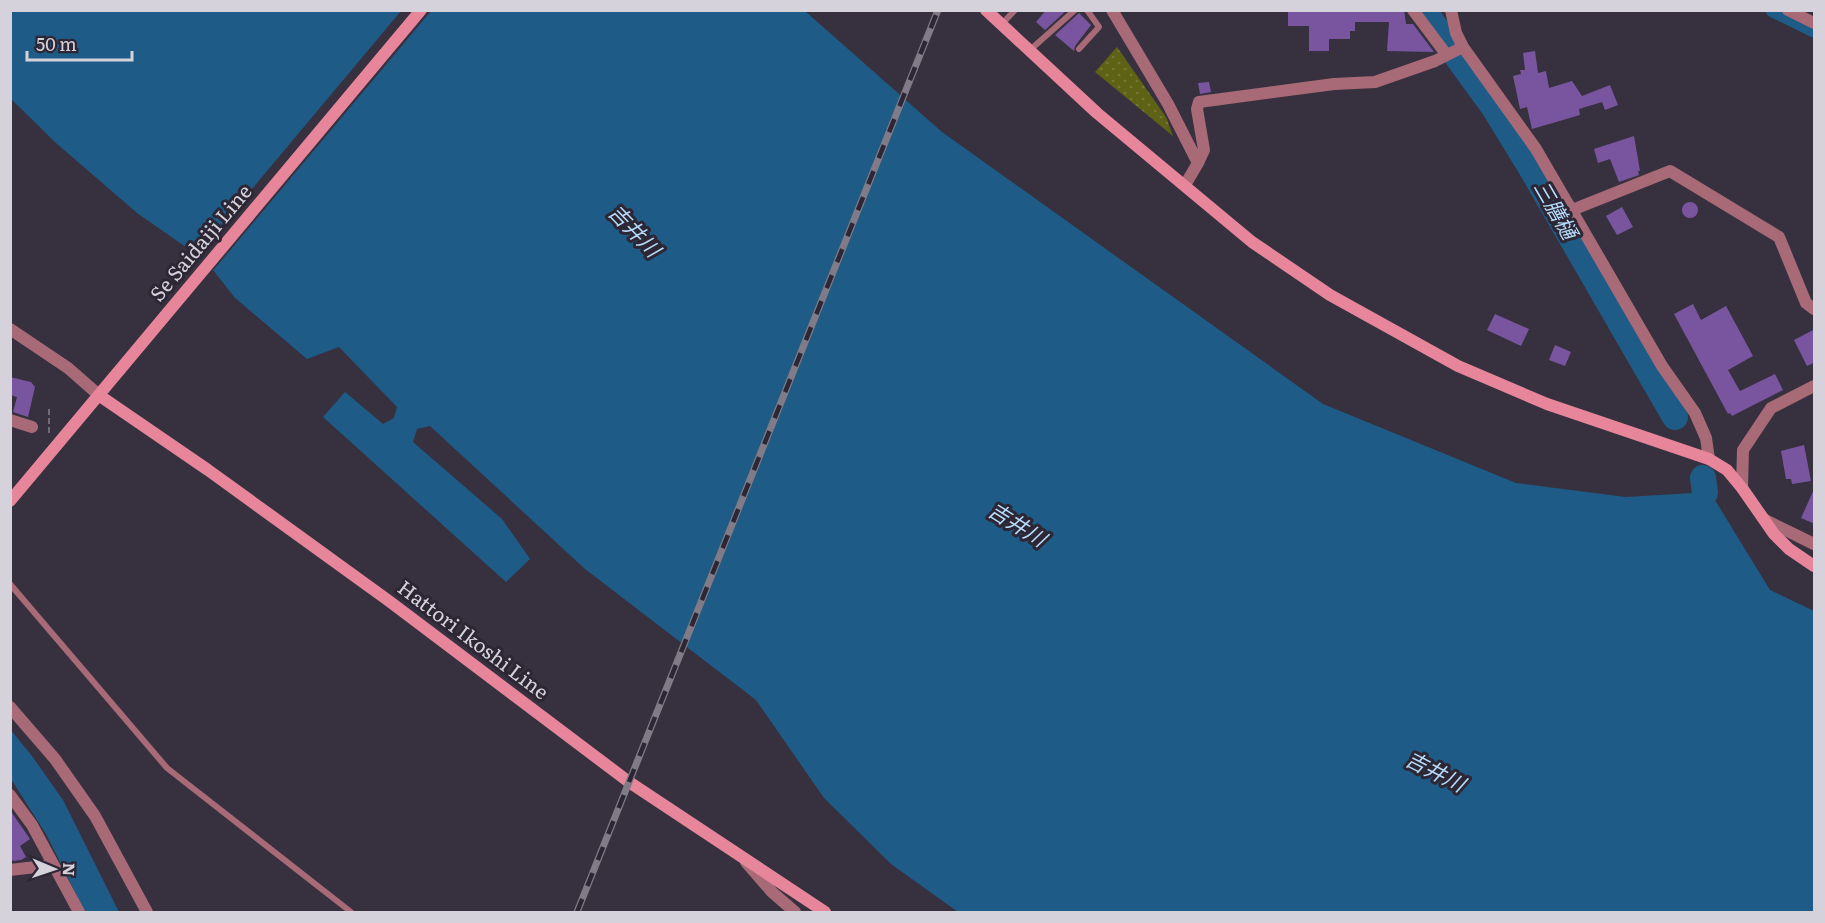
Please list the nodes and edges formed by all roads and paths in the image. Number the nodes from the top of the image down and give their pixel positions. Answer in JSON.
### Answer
{"nodes":[{"id":1,"x":421,"y":10,"type":"edge"},
{"id":2,"x":986,"y":10,"type":"edge"},
{"id":3,"x":1015,"y":10,"type":"edge"},
{"id":4,"x":1075,"y":10,"type":"edge"},
{"id":5,"x":1087,"y":10,"type":"edge"},
{"id":6,"x":1413,"y":10,"type":"edge"},
{"id":7,"x":1451,"y":10,"type":"edge"},
{"id":8,"x":1788,"y":10,"type":"edge"},
{"id":9,"x":1115,"y":12,"type":"edge"},
{"id":10,"x":1815,"y":24,"type":"edge"},
{"id":11,"x":1002,"y":25,"type":"junction"},
{"id":12,"x":1463,"y":47,"type":"junction"},
{"id":13,"x":1079,"y":49,"type":"dead end"},
{"id":14,"x":1030,"y":51,"type":"junction"},
{"id":15,"x":1446,"y":54,"type":"junction"},
{"id":16,"x":1198,"y":163,"type":"junction"},
{"id":17,"x":1185,"y":185,"type":"junction"},
{"id":18,"x":1572,"y":210,"type":"junction"},
{"id":19,"x":1815,"y":309,"type":"edge"},
{"id":20,"x":10,"y":329,"type":"edge"},
{"id":21,"x":1815,"y":386,"type":"edge"},
{"id":22,"x":103,"y":392,"type":"junction"},
{"id":23,"x":49,"y":406,"type":"dead end"},
{"id":24,"x":10,"y":420,"type":"edge"},
{"id":25,"x":32,"y":427,"type":"dead end"},
{"id":26,"x":48,"y":429,"type":"dead end"},
{"id":27,"x":1709,"y":459,"type":"junction"},
{"id":28,"x":1742,"y":488,"type":"junction"},
{"id":29,"x":10,"y":501,"type":"edge"},
{"id":30,"x":1765,"y":520,"type":"junction"},
{"id":31,"x":1815,"y":544,"type":"edge"},
{"id":32,"x":1815,"y":566,"type":"edge"},
{"id":33,"x":10,"y":584,"type":"edge"},
{"id":34,"x":10,"y":707,"type":"edge"},
{"id":35,"x":10,"y":795,"type":"edge"},
{"id":36,"x":740,"y":854,"type":"junction"},
{"id":37,"x":53,"y":865,"type":"junction"},
{"id":38,"x":10,"y":870,"type":"edge"},
{"id":39,"x":79,"y":912,"type":"edge"},
{"id":40,"x":147,"y":912,"type":"edge"},
{"id":41,"x":351,"y":912,"type":"edge"},
{"id":42,"x":795,"y":912,"type":"edge"},
{"id":43,"x":825,"y":912,"type":"edge"}],
"edges":[{"from":1,"to":22,"type":"main road","name":"Se Saidaiji Line"},
{"from":2,"to":11,"type":"main road"},
{"from":3,"to":11,"type":"lane"},
{"from":4,"to":14,"type":"lane"},
{"from":5,"to":13,"type":"lane"},
{"from":6,"to":15,"type":"street"},
{"from":7,"to":12,"type":"street"},
{"from":8,"to":10,"type":"street"},
{"from":9,"to":16,"type":"street"},
{"from":11,"to":14,"type":"main road"},
{"from":12,"to":15,"type":"street"},
{"from":12,"to":18,"type":"street"},
{"from":14,"to":17,"type":"main road"},
{"from":15,"to":16,"type":"street"},
{"from":16,"to":17,"type":"street"},
{"from":17,"to":27,"type":"main road"},
{"from":18,"to":19,"type":"street"},
{"from":18,"to":27,"type":"street"},
{"from":20,"to":22,"type":"street"},
{"from":21,"to":28,"type":"street"},
{"from":22,"to":29,"type":"main road","name":"Se Saidaiji Line"},
{"from":22,"to":36,"type":"main road","name":"Hattori Ikoshi Line"},
{"from":23,"to":26,"type":"path"},
{"from":24,"to":25,"type":"street"},
{"from":27,"to":28,"type":"main road"},
{"from":28,"to":30,"type":"main road"},
{"from":30,"to":31,"type":"street"},
{"from":30,"to":32,"type":"main road"},
{"from":33,"to":41,"type":"lane"},
{"from":34,"to":40,"type":"street"},
{"from":35,"to":37,"type":"street"},
{"from":36,"to":42,"type":"street"},
{"from":36,"to":43,"type":"main road","name":"Hattori Ikoshi Line"},
{"from":37,"to":38,"type":"street"},
{"from":37,"to":39,"type":"street"}]}
